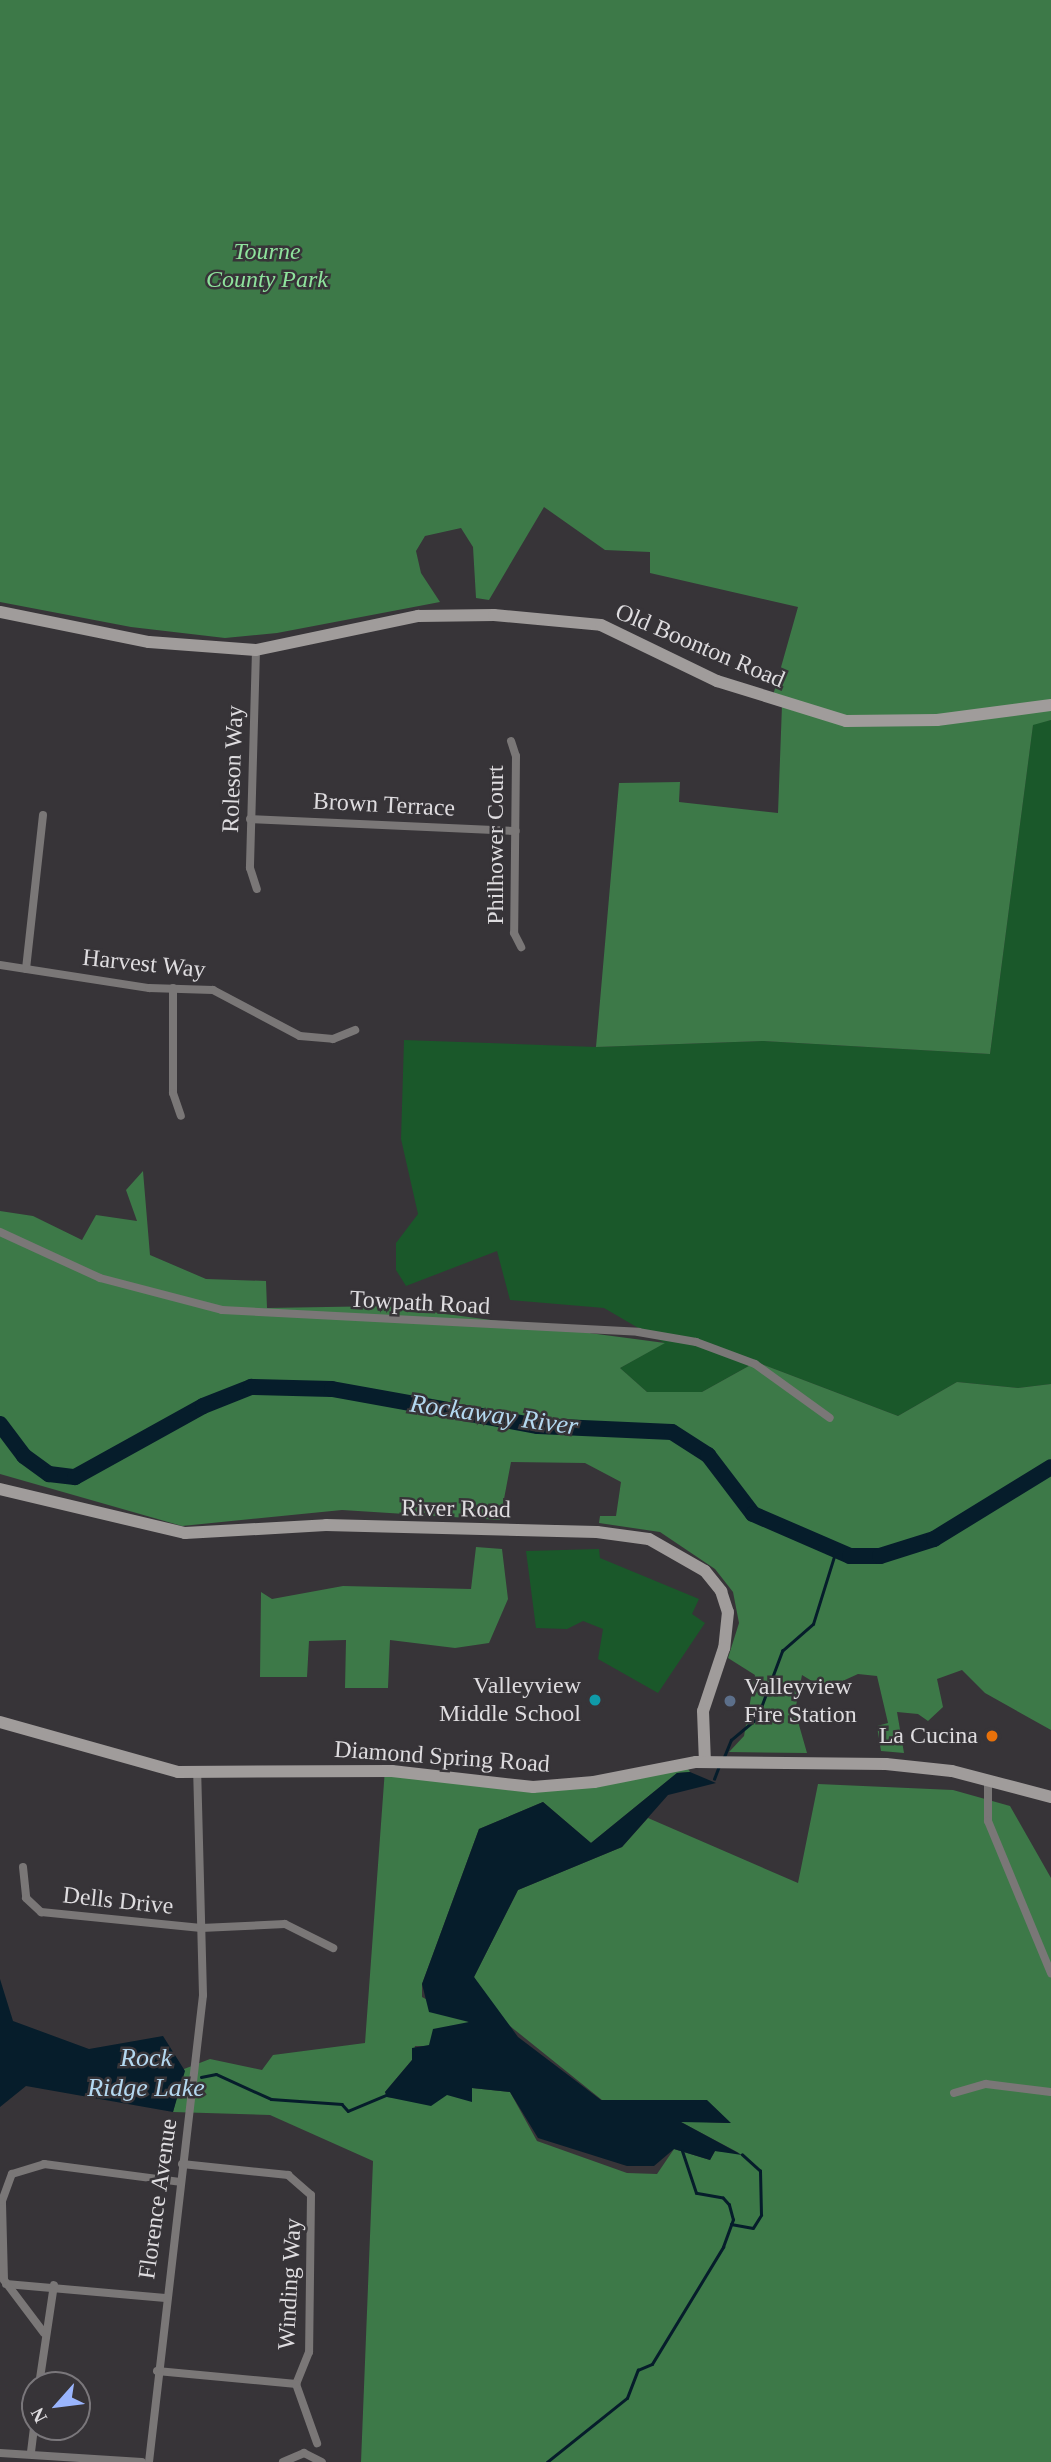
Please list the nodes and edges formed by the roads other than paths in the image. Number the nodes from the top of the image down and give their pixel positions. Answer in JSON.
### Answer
{"nodes":[{"id":1,"x":0,"y":612,"type":"edge"},
{"id":2,"x":256,"y":650,"type":"junction"},
{"id":3,"x":1051,"y":705,"type":"edge"},
{"id":4,"x":511,"y":741,"type":"dead end"},
{"id":5,"x":43,"y":815,"type":"dead end"},
{"id":6,"x":250,"y":819,"type":"junction"},
{"id":7,"x":516,"y":831,"type":"junction"},
{"id":8,"x":257,"y":889,"type":"dead end"},
{"id":9,"x":521,"y":947,"type":"dead end"},
{"id":10,"x":0,"y":965,"type":"edge"},
{"id":11,"x":26,"y":969,"type":"junction"},
{"id":12,"x":173,"y":988,"type":"junction"},
{"id":13,"x":355,"y":1030,"type":"dead end"},
{"id":14,"x":181,"y":1116,"type":"dead end"},
{"id":15,"x":0,"y":1233,"type":"edge"},
{"id":16,"x":830,"y":1418,"type":"dead end"},
{"id":17,"x":0,"y":1489,"type":"edge"},
{"id":18,"x":0,"y":1722,"type":"edge"},
{"id":19,"x":710,"y":1762,"type":"junction"},
{"id":20,"x":197,"y":1773,"type":"junction"},
{"id":21,"x":988,"y":1779,"type":"junction"},
{"id":22,"x":1051,"y":1797,"type":"edge"},
{"id":23,"x":23,"y":1867,"type":"dead end"},
{"id":24,"x":201,"y":1928,"type":"junction"},
{"id":25,"x":333,"y":1948,"type":"dead end"},
{"id":26,"x":1051,"y":1973,"type":"edge"},
{"id":27,"x":1051,"y":2092,"type":"edge"},
{"id":28,"x":954,"y":2093,"type":"dead end"},
{"id":29,"x":182,"y":2164,"type":"junction"},
{"id":30,"x":180,"y":2182,"type":"junction"},
{"id":31,"x":6,"y":2284,"type":"junction"},
{"id":32,"x":54,"y":2285,"type":"junction"},
{"id":33,"x":165,"y":2298,"type":"junction"},
{"id":34,"x":44,"y":2333,"type":"junction"},
{"id":35,"x":41,"y":2371,"type":"edge"},
{"id":36,"x":157,"y":2371,"type":"junction"},
{"id":37,"x":296,"y":2384,"type":"junction"},
{"id":38,"x":32,"y":2441,"type":"edge"},
{"id":39,"x":317,"y":2443,"type":"dead end"},
{"id":40,"x":30,"y":2452,"type":"junction"},
{"id":41,"x":0,"y":2453,"type":"edge"},
{"id":42,"x":142,"y":2462,"type":"edge"},
{"id":43,"x":149,"y":2462,"type":"edge"},
{"id":44,"x":283,"y":2462,"type":"edge"},
{"id":45,"x":322,"y":2462,"type":"edge"}],
"edges":[{"from":1,"to":2,"type":"street","name":"Old Boonton Road"},
{"from":2,"to":3,"type":"street","name":"Old Boonton Road"},
{"from":2,"to":6,"type":"street","name":"Roleson Way"},
{"from":4,"to":7,"type":"street","name":"Philhower Court"},
{"from":5,"to":11,"type":"street"},
{"from":6,"to":7,"type":"street","name":"Brown Terrace"},
{"from":6,"to":8,"type":"street","name":"Roleson Way"},
{"from":7,"to":9,"type":"street","name":"Philhower Court"},
{"from":10,"to":11,"type":"street","name":"Harvest Way"},
{"from":11,"to":12,"type":"street","name":"Harvest Way"},
{"from":12,"to":13,"type":"street","name":"Harvest Way"},
{"from":12,"to":14,"type":"street"},
{"from":15,"to":16,"type":"street","name":"Towpath Road"},
{"from":17,"to":19,"type":"street","name":"River Road"},
{"from":18,"to":20,"type":"street","name":"Diamond Spring Road"},
{"from":19,"to":20,"type":"street","name":"Diamond Spring Road"},
{"from":19,"to":21,"type":"street","name":"Diamond Spring Road"},
{"from":20,"to":24,"type":"street","name":"Florence Avenue"},
{"from":21,"to":22,"type":"street","name":"Diamond Spring Road"},
{"from":21,"to":26,"type":"street"},
{"from":23,"to":24,"type":"street","name":"Dells Drive"},
{"from":24,"to":25,"type":"street","name":"Dells Drive"},
{"from":24,"to":29,"type":"street","name":"Florence Avenue"},
{"from":27,"to":28,"type":"street"},
{"from":29,"to":30,"type":"street","name":"Florence Avenue"},
{"from":29,"to":37,"type":"street","name":"Winding Way"},
{"from":30,"to":31,"type":"street"},
{"from":30,"to":33,"type":"street","name":"Florence Avenue"},
{"from":31,"to":32,"type":"street"},
{"from":31,"to":34,"type":"street"},
{"from":32,"to":33,"type":"street"},
{"from":32,"to":34,"type":"street"},
{"from":33,"to":36,"type":"street","name":"Florence Avenue"},
{"from":34,"to":35,"type":"street"},
{"from":36,"to":37,"type":"street"},
{"from":36,"to":43,"type":"street","name":"Florence Avenue"},
{"from":37,"to":39,"type":"street"},
{"from":38,"to":40,"type":"street"},
{"from":40,"to":41,"type":"street"},
{"from":40,"to":42,"type":"street"},
{"from":44,"to":45,"type":"street"}]}
